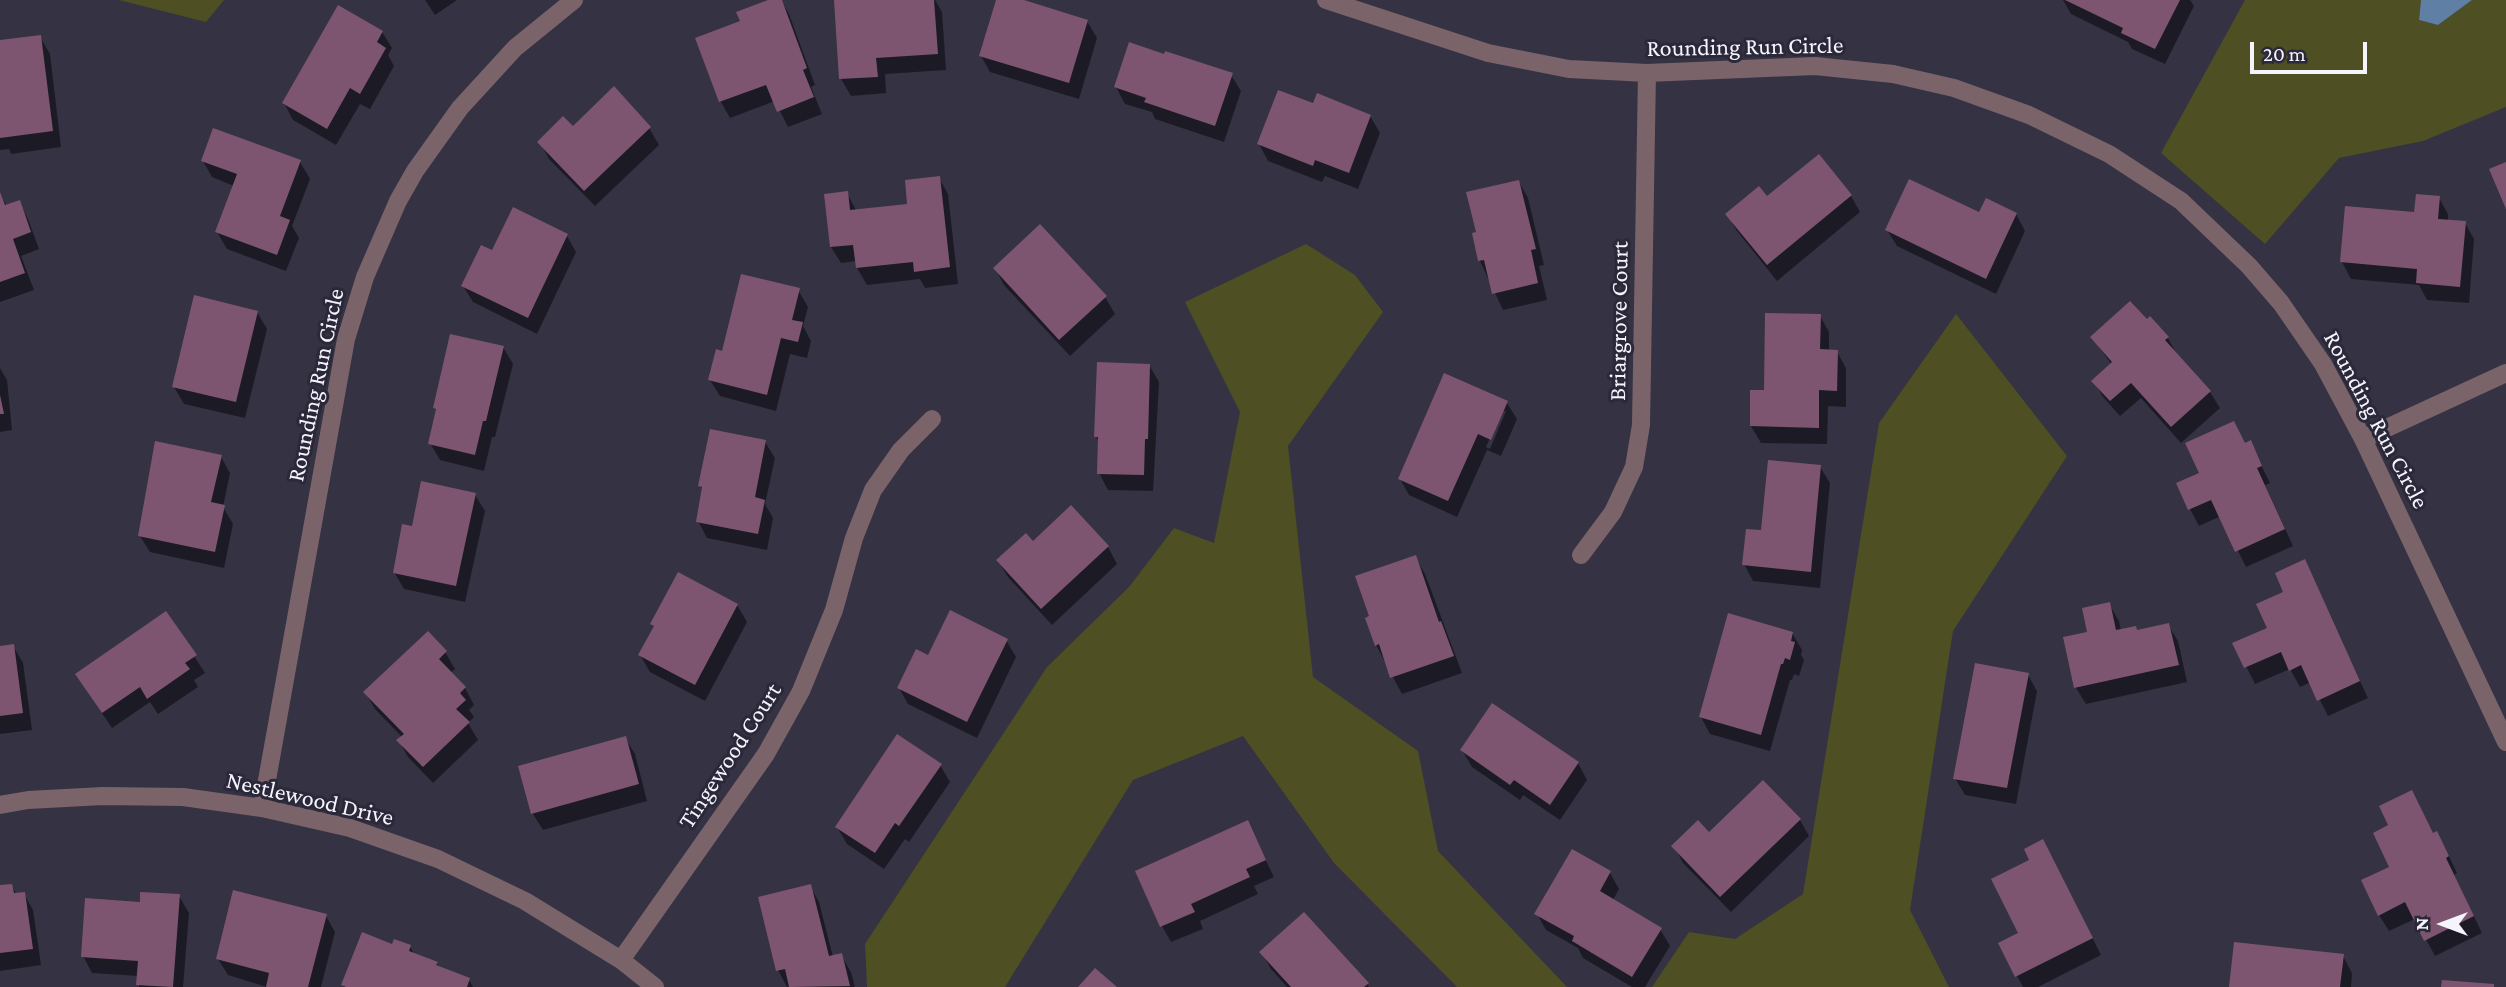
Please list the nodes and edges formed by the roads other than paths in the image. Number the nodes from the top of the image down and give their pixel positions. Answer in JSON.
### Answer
{"nodes":[{"id":1,"x":574,"y":0,"type":"edge"},
{"id":2,"x":1326,"y":0,"type":"edge"},
{"id":3,"x":1647,"y":73,"type":"junction"},
{"id":4,"x":2506,"y":373,"type":"edge"},
{"id":5,"x":932,"y":419,"type":"dead end"},
{"id":6,"x":2363,"y":439,"type":"junction"},
{"id":7,"x":1581,"y":555,"type":"dead end"},
{"id":8,"x":2506,"y":742,"type":"edge"},
{"id":9,"x":0,"y":805,"type":"edge"},
{"id":10,"x":262,"y":808,"type":"junction"},
{"id":11,"x":621,"y":960,"type":"junction"},
{"id":12,"x":656,"y":987,"type":"edge"}],
"edges":[{"from":1,"to":10,"type":"street","name":"Rounding Run Circle"},
{"from":2,"to":3,"type":"street","name":"Rounding Run Circle"},
{"from":3,"to":6,"type":"street","name":"Rounding Run Circle"},
{"from":3,"to":7,"type":"street","name":"Briargrove Court"},
{"from":4,"to":6,"type":"street"},
{"from":5,"to":11,"type":"street","name":"Tingewood Court"},
{"from":6,"to":8,"type":"street","name":"Rounding Run Circle"},
{"from":9,"to":10,"type":"street","name":"Nestlewood Drive"},
{"from":10,"to":11,"type":"street","name":"Nestlewood Drive"},
{"from":11,"to":12,"type":"street","name":"Nestlewood Drive"}]}
